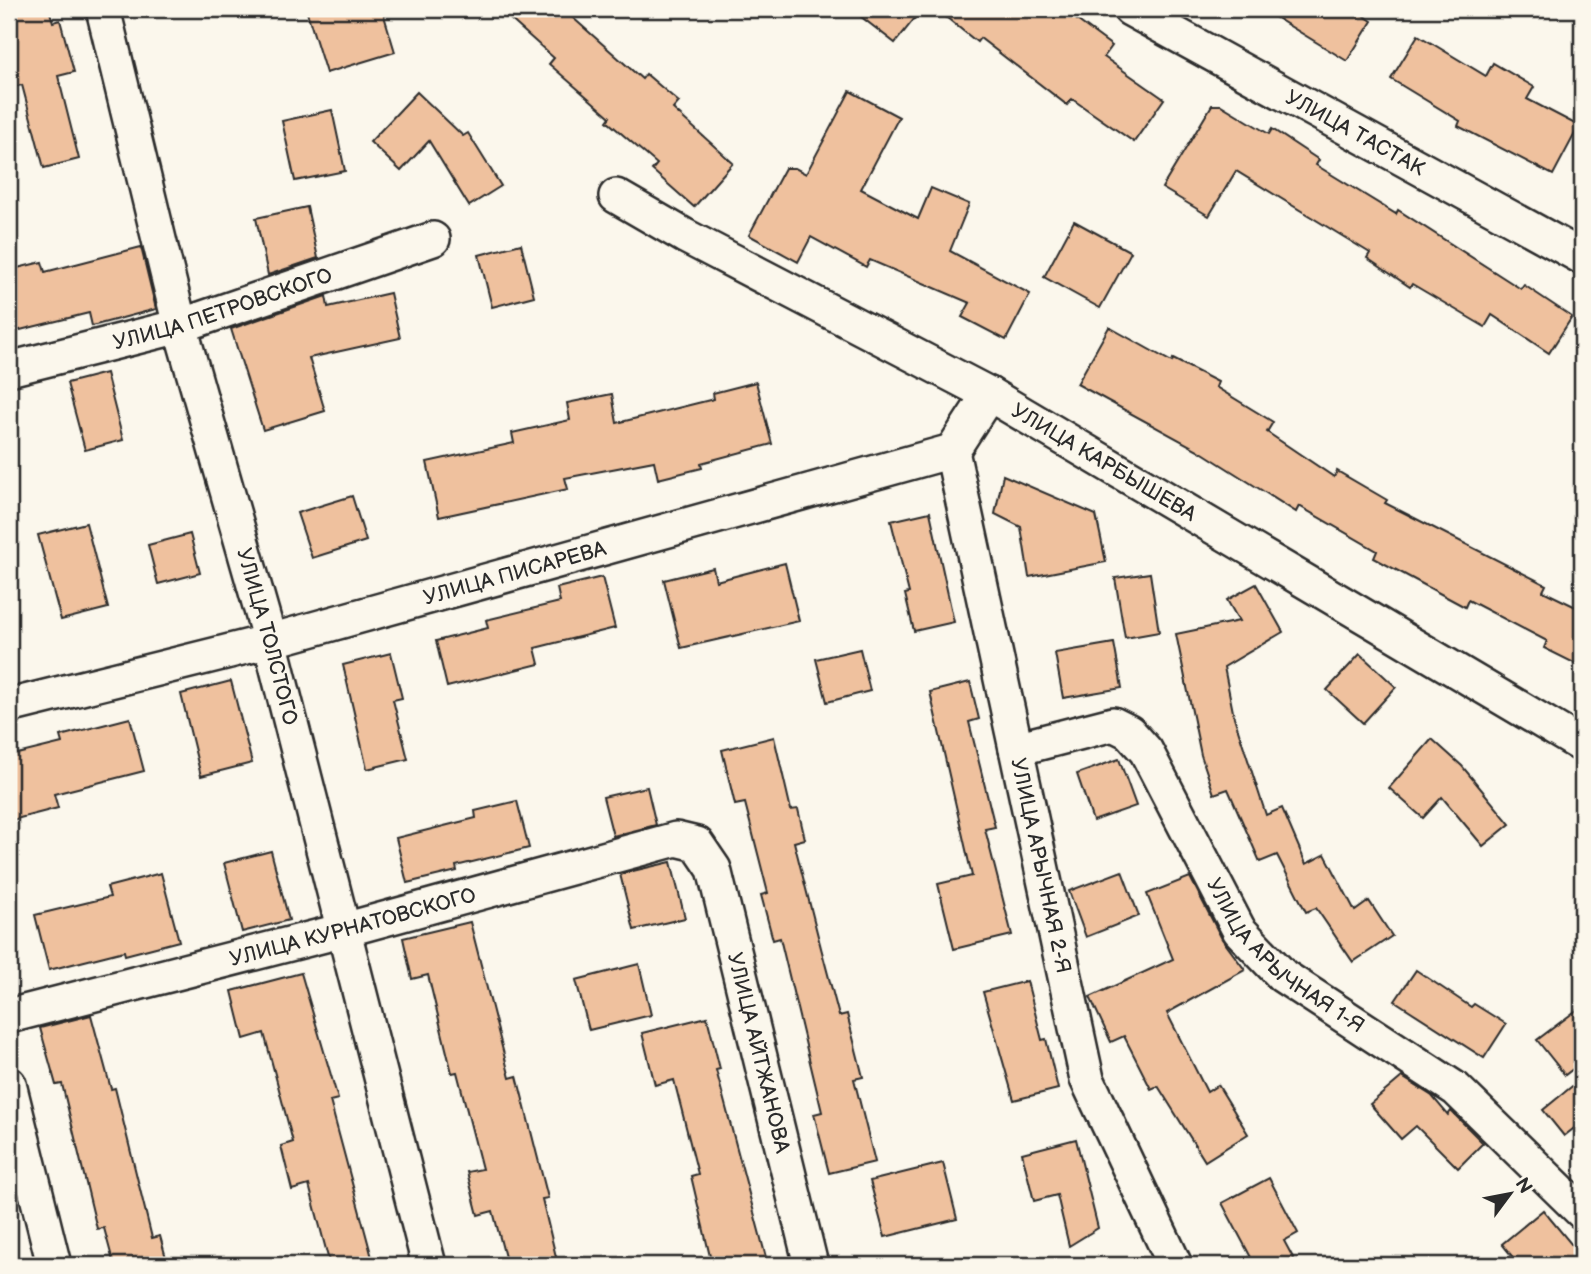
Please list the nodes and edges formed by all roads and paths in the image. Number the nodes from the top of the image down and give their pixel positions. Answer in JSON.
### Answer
{"nodes":[{"id":1,"x":103,"y":9,"type":"edge"},
{"id":2,"x":1130,"y":9,"type":"edge"},
{"id":3,"x":616,"y":196,"type":"dead end"},
{"id":4,"x":433,"y":239,"type":"dead end"},
{"id":5,"x":1582,"y":257,"type":"edge"},
{"id":6,"x":180,"y":326,"type":"junction"},
{"id":7,"x":9,"y":369,"type":"edge"},
{"id":8,"x":989,"y":394,"type":"junction"},
{"id":9,"x":952,"y":451,"type":"junction"},
{"id":10,"x":270,"y":641,"type":"junction"},
{"id":11,"x":9,"y":706,"type":"edge"},
{"id":12,"x":1582,"y":745,"type":"edge"},
{"id":13,"x":1016,"y":749,"type":"junction"},
{"id":14,"x":697,"y":844,"type":"joint"},
{"id":15,"x":344,"y":930,"type":"junction"},
{"id":16,"x":9,"y":1016,"type":"edge"},
{"id":17,"x":9,"y":1084,"type":"edge"},
{"id":18,"x":1582,"y":1212,"type":"edge"},
{"id":19,"x":54,"y":1265,"type":"edge"},
{"id":20,"x":429,"y":1265,"type":"edge"},
{"id":21,"x":811,"y":1265,"type":"edge"},
{"id":22,"x":1175,"y":1265,"type":"edge"}],
"edges":[{"from":1,"to":6,"type":"street","name":"УЛИЦА ТОЛСТОГО"},
{"from":2,"to":5,"type":"street","name":"УЛИЦА ТАСТАК"},
{"from":3,"to":8,"type":"street","name":"УЛИЦА КАРБЫШЕВА"},
{"from":4,"to":6,"type":"street","name":"УЛИЦА ПЕТРОВСКОГО"},
{"from":6,"to":7,"type":"street","name":"УЛИЦА ПЕТРОВСКОГО"},
{"from":6,"to":10,"type":"street","name":"УЛИЦА ТОЛСТОГО"},
{"from":8,"to":9,"type":"street"},
{"from":8,"to":12,"type":"street","name":"УЛИЦА КАРБЫШЕВА"},
{"from":9,"to":10,"type":"street","name":"УЛИЦА ПИСАРЕВА"},
{"from":9,"to":13,"type":"street","name":"УЛИЦА АРЫЧНАЯ 2-Я"},
{"from":10,"to":11,"type":"street","name":"УЛИЦА ПИСАРЕВА"},
{"from":10,"to":15,"type":"street","name":"УЛИЦА ТОЛСТОГО"},
{"from":13,"to":18,"type":"street","name":"УЛИЦА АРЫЧНАЯ 1-Я"},
{"from":13,"to":22,"type":"street","name":"УЛИЦА АРЫЧНАЯ 2-Я"},
{"from":14,"to":15,"type":"street","name":"УЛИЦА КУРНАТОВСКОГО"},
{"from":14,"to":21,"type":"street","name":"УЛИЦА АЙТЖАНОВА"},
{"from":15,"to":16,"type":"street","name":"УЛИЦА КУРНАТОВСКОГО"},
{"from":15,"to":20,"type":"street","name":"УЛИЦА ТОЛСТОГО"},
{"from":17,"to":19,"type":"street"}]}
